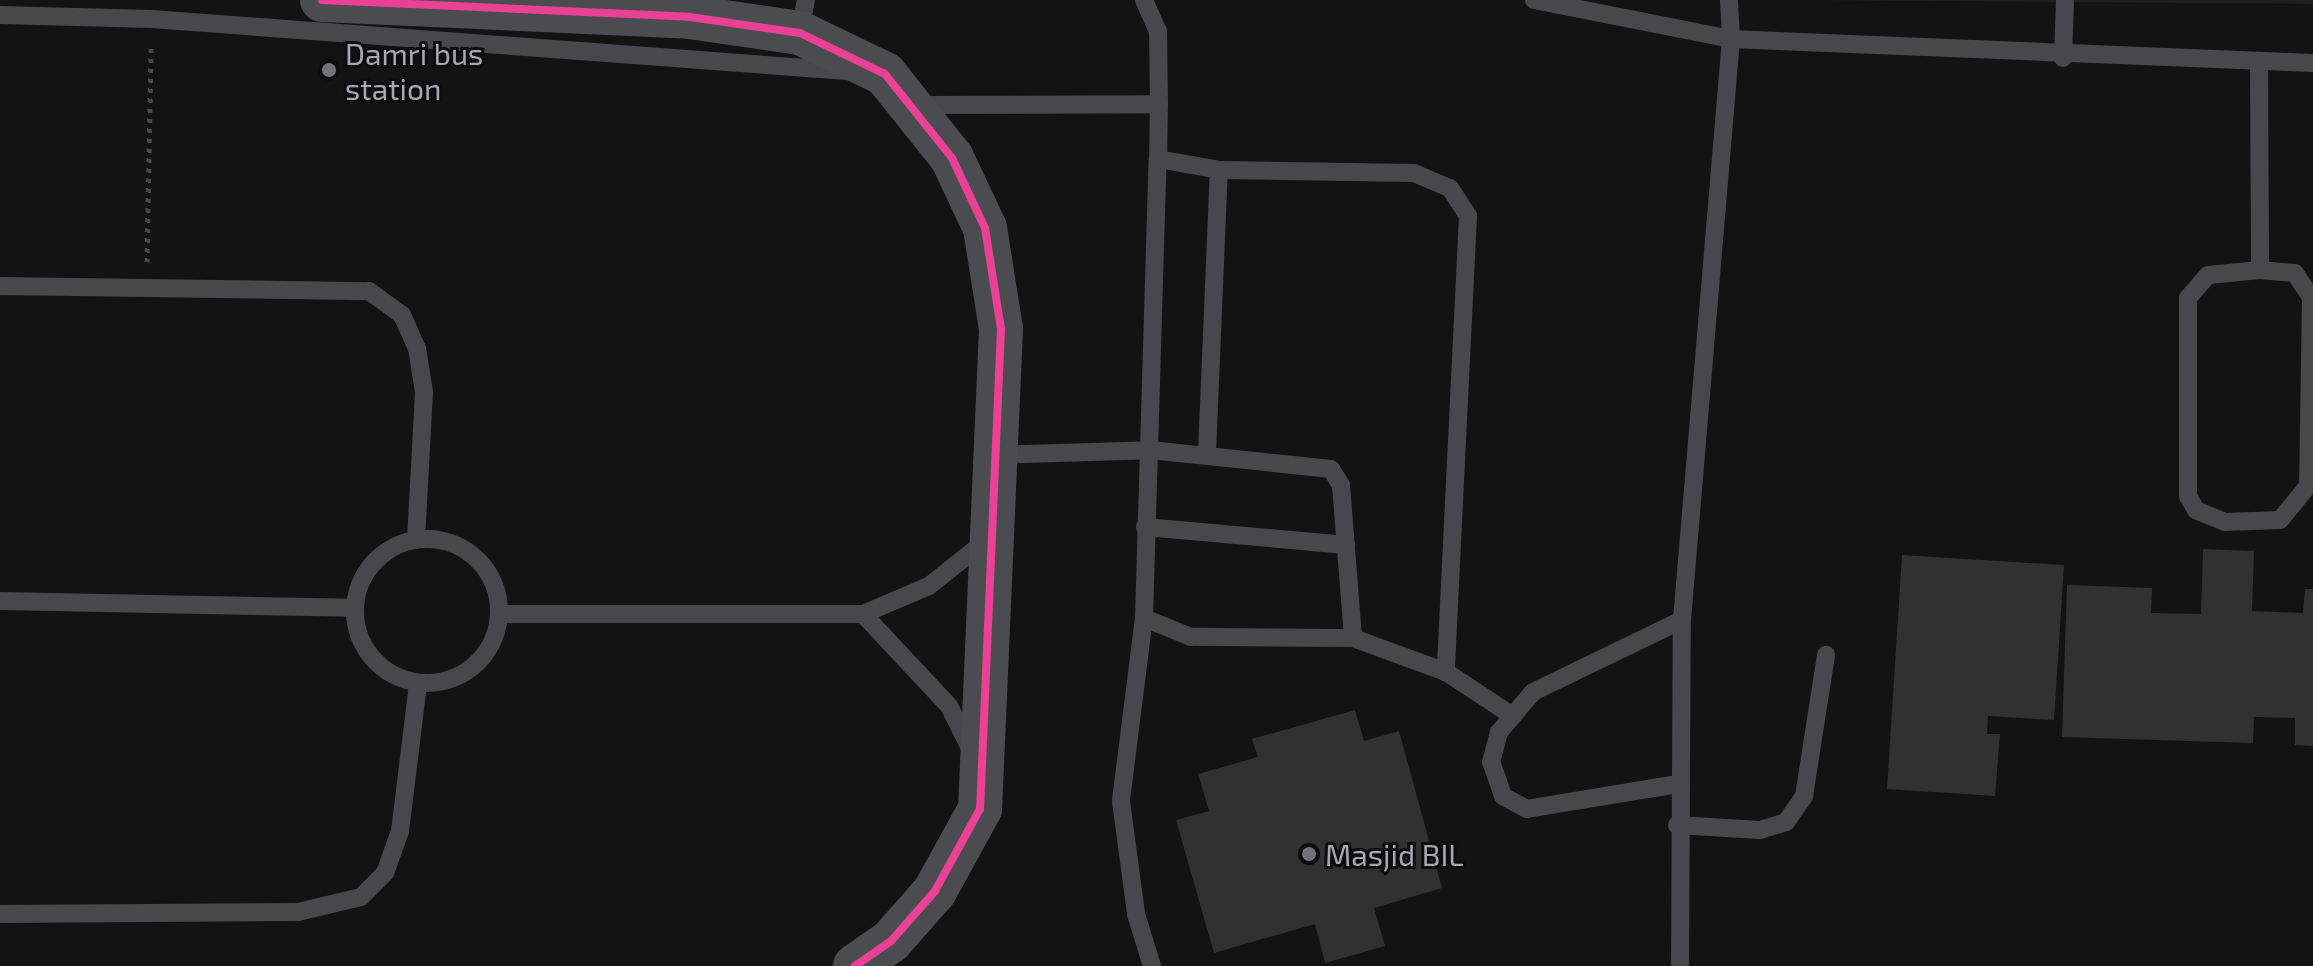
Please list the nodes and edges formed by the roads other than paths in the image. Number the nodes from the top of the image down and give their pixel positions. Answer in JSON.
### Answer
{"nodes":[{"id":1,"x":322,"y":0,"type":"edge"},
{"id":2,"x":1144,"y":0,"type":"edge"},
{"id":3,"x":1534,"y":0,"type":"edge"},
{"id":4,"x":1729,"y":0,"type":"edge"},
{"id":5,"x":2065,"y":0,"type":"edge"},
{"id":6,"x":0,"y":15,"type":"edge"},
{"id":7,"x":803,"y":17,"type":"edge"},
{"id":8,"x":1731,"y":39,"type":"junction"},
{"id":9,"x":2063,"y":58,"type":"junction"},
{"id":10,"x":2313,"y":63,"type":"edge"},
{"id":11,"x":2259,"y":64,"type":"junction"},
{"id":12,"x":897,"y":90,"type":"junction"},
{"id":13,"x":1159,"y":104,"type":"junction"},
{"id":14,"x":1158,"y":159,"type":"junction"},
{"id":15,"x":1219,"y":170,"type":"junction"},
{"id":16,"x":2260,"y":270,"type":"junction"},
{"id":17,"x":0,"y":286,"type":"edge"},
{"id":18,"x":1150,"y":450,"type":"junction"},
{"id":19,"x":1207,"y":453,"type":"junction"},
{"id":20,"x":995,"y":455,"type":"junction"},
{"id":21,"x":1145,"y":527,"type":"junction"},
{"id":22,"x":990,"y":537,"type":"junction"},
{"id":23,"x":416,"y":540,"type":"junction"},
{"id":24,"x":1346,"y":545,"type":"junction"},
{"id":25,"x":0,"y":601,"type":"edge"},
{"id":26,"x":352,"y":608,"type":"junction"},
{"id":27,"x":501,"y":614,"type":"junction"},
{"id":28,"x":863,"y":614,"type":"junction"},
{"id":29,"x":1144,"y":618,"type":"junction"},
{"id":30,"x":1682,"y":620,"type":"junction"},
{"id":31,"x":1353,"y":638,"type":"junction"},
{"id":32,"x":1826,"y":655,"type":"dead end"},
{"id":33,"x":1446,"y":672,"type":"junction"},
{"id":34,"x":418,"y":684,"type":"junction"},
{"id":35,"x":1513,"y":716,"type":"junction"},
{"id":36,"x":979,"y":766,"type":"junction"},
{"id":37,"x":1678,"y":784,"type":"junction"},
{"id":38,"x":1677,"y":825,"type":"junction"},
{"id":39,"x":0,"y":914,"type":"edge"},
{"id":40,"x":855,"y":966,"type":"edge"},
{"id":41,"x":1152,"y":966,"type":"edge"},
{"id":42,"x":1680,"y":966,"type":"edge"}],
"edges":[{"from":1,"to":7,"type":"street"},
{"from":2,"to":13,"type":"lane"},
{"from":3,"to":8,"type":"lane"},
{"from":4,"to":8,"type":"lane"},
{"from":5,"to":9,"type":"lane"},
{"from":6,"to":12,"type":"lane"},
{"from":7,"to":12,"type":"street"},
{"from":8,"to":9,"type":"lane"},
{"from":8,"to":30,"type":"lane"},
{"from":9,"to":11,"type":"lane"},
{"from":10,"to":11,"type":"lane"},
{"from":11,"to":16,"type":"lane"},
{"from":12,"to":13,"type":"lane"},
{"from":12,"to":20,"type":"street"},
{"from":13,"to":14,"type":"lane"},
{"from":14,"to":15,"type":"lane"},
{"from":14,"to":18,"type":"lane"},
{"from":15,"to":19,"type":"lane"},
{"from":15,"to":33,"type":"lane"},
{"from":16,"to":16,"type":"lane"},
{"from":17,"to":23,"type":"lane"},
{"from":18,"to":19,"type":"lane"},
{"from":18,"to":20,"type":"lane"},
{"from":18,"to":21,"type":"lane"},
{"from":19,"to":24,"type":"lane"},
{"from":20,"to":22,"type":"street"},
{"from":21,"to":24,"type":"lane"},
{"from":21,"to":29,"type":"lane"},
{"from":22,"to":28,"type":"lane"},
{"from":22,"to":36,"type":"street"},
{"from":23,"to":26,"type":"lane"},
{"from":23,"to":27,"type":"lane"},
{"from":24,"to":31,"type":"lane"},
{"from":25,"to":26,"type":"lane"},
{"from":26,"to":34,"type":"lane"},
{"from":27,"to":28,"type":"lane"},
{"from":27,"to":34,"type":"lane"},
{"from":28,"to":36,"type":"lane"},
{"from":29,"to":31,"type":"lane"},
{"from":29,"to":41,"type":"lane"},
{"from":30,"to":35,"type":"lane"},
{"from":30,"to":37,"type":"lane"},
{"from":31,"to":33,"type":"lane"},
{"from":32,"to":38,"type":"lane"},
{"from":33,"to":35,"type":"lane"},
{"from":34,"to":39,"type":"lane"},
{"from":35,"to":37,"type":"lane"},
{"from":36,"to":40,"type":"street"},
{"from":37,"to":38,"type":"lane"},
{"from":38,"to":42,"type":"lane"}]}
